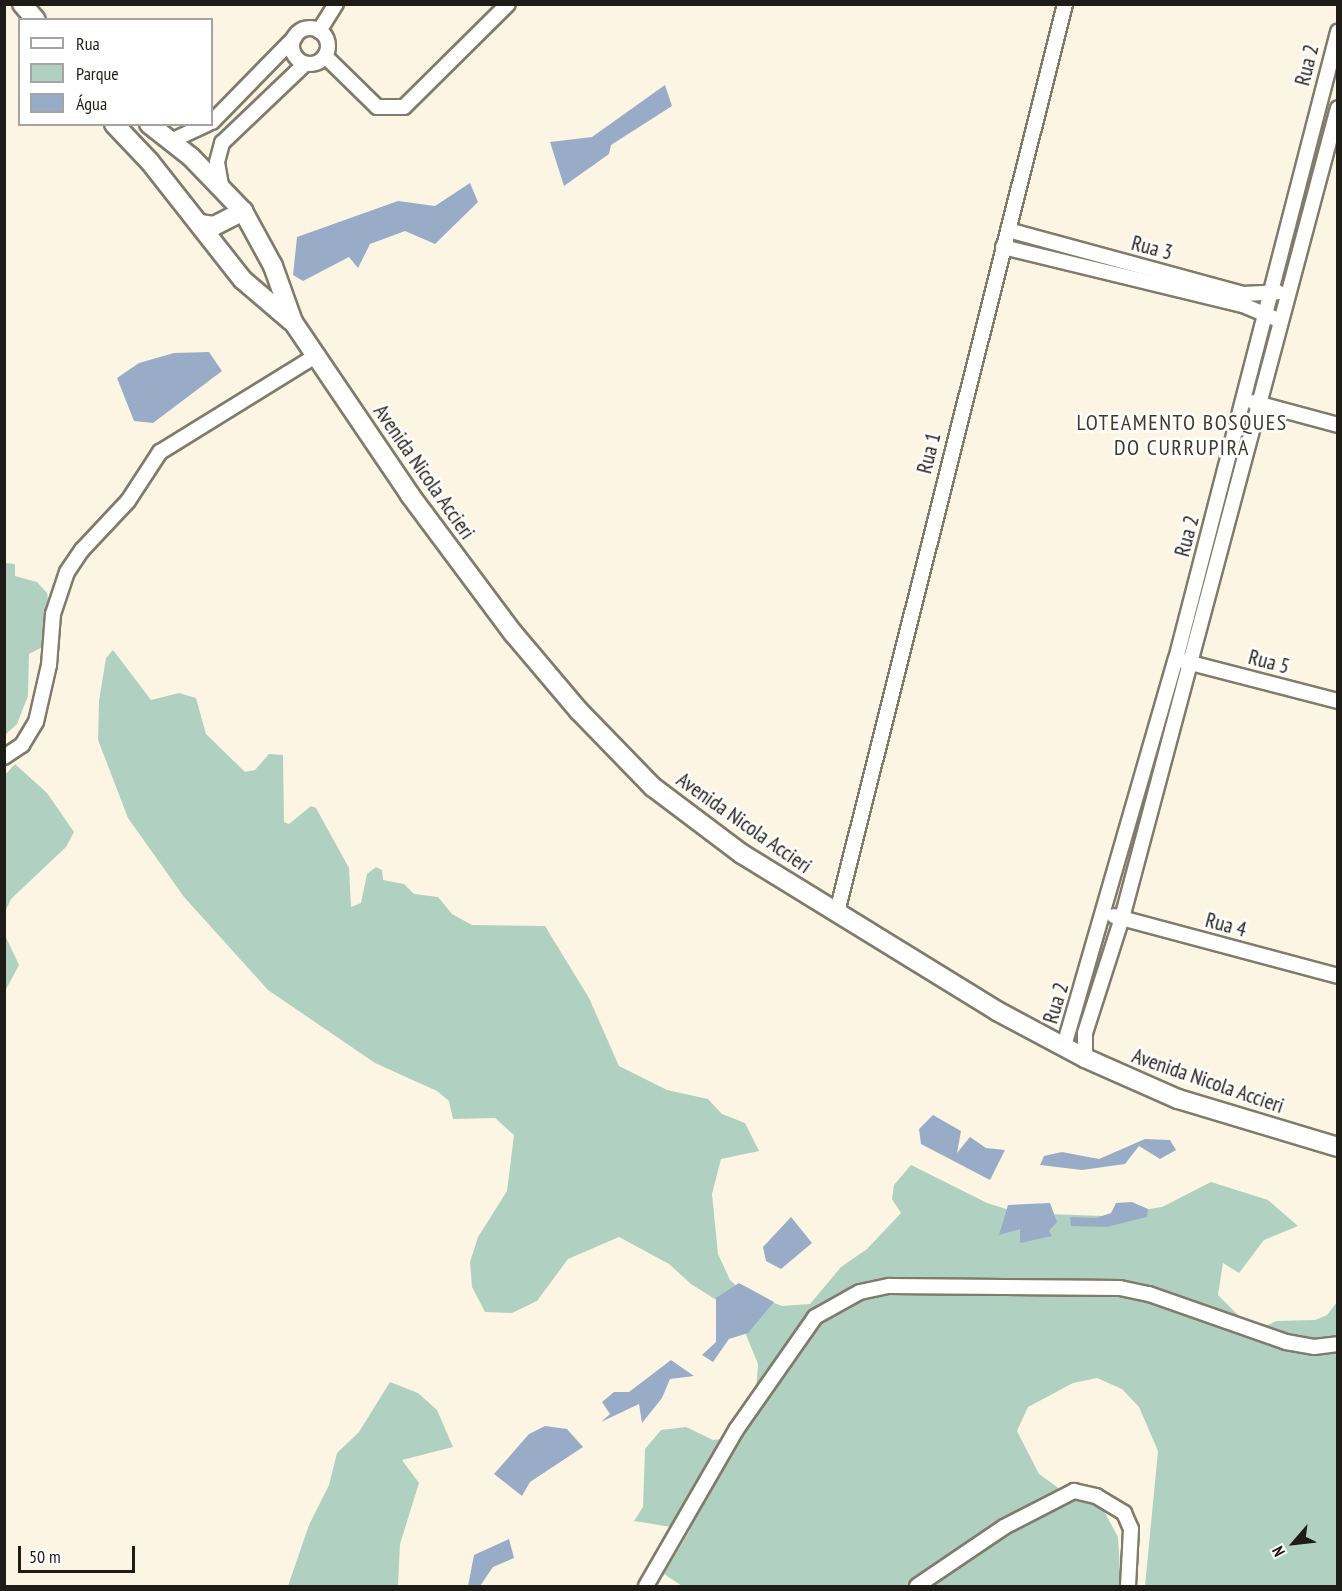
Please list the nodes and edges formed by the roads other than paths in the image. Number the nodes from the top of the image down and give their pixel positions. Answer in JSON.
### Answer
{"nodes":[{"id":1,"x":22,"y":4,"type":"edge"},
{"id":2,"x":336,"y":4,"type":"edge"},
{"id":3,"x":508,"y":4,"type":"edge"},
{"id":4,"x":1065,"y":4,"type":"edge"},
{"id":5,"x":34,"y":18,"type":"edge"},
{"id":6,"x":319,"y":31,"type":"junction"},
{"id":7,"x":1338,"y":33,"type":"edge"},
{"id":8,"x":295,"y":37,"type":"junction"},
{"id":9,"x":325,"y":56,"type":"junction"},
{"id":10,"x":305,"y":64,"type":"junction"},
{"id":11,"x":1338,"y":108,"type":"edge"},
{"id":12,"x":213,"y":121,"type":"edge"},
{"id":13,"x":116,"y":126,"type":"edge"},
{"id":14,"x":152,"y":126,"type":"edge"},
{"id":15,"x":204,"y":126,"type":"edge"},
{"id":16,"x":1311,"y":136,"type":"junction"},
{"id":17,"x":173,"y":140,"type":"junction"},
{"id":18,"x":1333,"y":142,"type":"edge"},
{"id":19,"x":150,"y":162,"type":"junction"},
{"id":20,"x":221,"y":185,"type":"junction"},
{"id":21,"x":243,"y":211,"type":"junction"},
{"id":22,"x":200,"y":224,"type":"junction"},
{"id":23,"x":1008,"y":230,"type":"junction"},
{"id":24,"x":1003,"y":247,"type":"junction"},
{"id":25,"x":1270,"y":291,"type":"junction"},
{"id":26,"x":1286,"y":293,"type":"junction"},
{"id":27,"x":1264,"y":316,"type":"junction"},
{"id":28,"x":1280,"y":320,"type":"junction"},
{"id":29,"x":293,"y":322,"type":"junction"},
{"id":30,"x":317,"y":355,"type":"junction"},
{"id":31,"x":1245,"y":400,"type":"junction"},
{"id":32,"x":1260,"y":405,"type":"junction"},
{"id":33,"x":1338,"y":425,"type":"edge"},
{"id":34,"x":1176,"y":659,"type":"junction"},
{"id":35,"x":1191,"y":662,"type":"junction"},
{"id":36,"x":1338,"y":701,"type":"edge"},
{"id":37,"x":4,"y":757,"type":"edge"},
{"id":38,"x":837,"y":912,"type":"junction"},
{"id":39,"x":1104,"y":913,"type":"junction"},
{"id":40,"x":1122,"y":918,"type":"junction"},
{"id":41,"x":1338,"y":976,"type":"edge"},
{"id":42,"x":1064,"y":1046,"type":"junction"},
{"id":43,"x":1085,"y":1058,"type":"junction"},
{"id":44,"x":1338,"y":1147,"type":"edge"},
{"id":45,"x":1338,"y":1344,"type":"edge"},
{"id":46,"x":646,"y":1587,"type":"edge"},
{"id":47,"x":917,"y":1587,"type":"edge"},
{"id":48,"x":1128,"y":1587,"type":"edge"}],
"edges":[{"from":1,"to":5,"type":"street"},
{"from":2,"to":6,"type":"street"},
{"from":3,"to":9,"type":"street"},
{"from":4,"to":23,"type":"street","name":"Rua 1"},
{"from":6,"to":8,"type":"street"},
{"from":6,"to":9,"type":"street"},
{"from":7,"to":16,"type":"street","name":"Rua 2"},
{"from":8,"to":10,"type":"street"},
{"from":8,"to":12,"type":"street"},
{"from":9,"to":10,"type":"street"},
{"from":10,"to":20,"type":"street"},
{"from":11,"to":18,"type":"street","name":"Rua 2"},
{"from":13,"to":19,"type":"street","name":"Avenida Nicola Accieri"},
{"from":14,"to":17,"type":"street","name":"Avenida Nicola Accieri"},
{"from":15,"to":17,"type":"street"},
{"from":16,"to":18,"type":"street"},
{"from":16,"to":25,"type":"street","name":"Rua 2"},
{"from":17,"to":19,"type":"street"},
{"from":17,"to":20,"type":"street","name":"Avenida Nicola Accieri"},
{"from":18,"to":26,"type":"street","name":"Rua 2"},
{"from":19,"to":22,"type":"street","name":"Avenida Nicola Accieri"},
{"from":20,"to":21,"type":"street","name":"Avenida Nicola Accieri"},
{"from":21,"to":22,"type":"street"},
{"from":21,"to":29,"type":"street","name":"Avenida Nicola Accieri"},
{"from":22,"to":29,"type":"street","name":"Avenida Nicola Accieri"},
{"from":23,"to":24,"type":"street","name":"Rua 1"},
{"from":23,"to":25,"type":"street","name":"Rua 3"},
{"from":24,"to":27,"type":"street","name":"Rua 3"},
{"from":24,"to":38,"type":"street","name":"Rua 1"},
{"from":25,"to":26,"type":"street","name":"Rua 3"},
{"from":25,"to":27,"type":"street","name":"Rua 2"},
{"from":26,"to":28,"type":"street","name":"Rua 2"},
{"from":27,"to":28,"type":"street","name":"Rua 3"},
{"from":27,"to":31,"type":"street","name":"Rua 2"},
{"from":28,"to":32,"type":"street","name":"Rua 2"},
{"from":29,"to":30,"type":"street","name":"Avenida Nicola Accieri"},
{"from":30,"to":37,"type":"street"},
{"from":30,"to":38,"type":"street","name":"Avenida Nicola Accieri"},
{"from":31,"to":32,"type":"street"},
{"from":31,"to":34,"type":"street","name":"Rua 2"},
{"from":32,"to":33,"type":"street"},
{"from":32,"to":35,"type":"street","name":"Rua 2"},
{"from":34,"to":35,"type":"street","name":"Rua 5"},
{"from":34,"to":39,"type":"street","name":"Rua 2"},
{"from":35,"to":36,"type":"street","name":"Rua 5"},
{"from":35,"to":40,"type":"street","name":"Rua 2"},
{"from":38,"to":42,"type":"street","name":"Avenida Nicola Accieri"},
{"from":39,"to":40,"type":"street","name":"Rua 4"},
{"from":39,"to":42,"type":"street","name":"Rua 2"},
{"from":40,"to":41,"type":"street","name":"Rua 4"},
{"from":40,"to":43,"type":"street","name":"Rua 2"},
{"from":42,"to":43,"type":"street","name":"Avenida Nicola Accieri"},
{"from":43,"to":44,"type":"street","name":"Avenida Nicola Accieri"},
{"from":45,"to":46,"type":"street"},
{"from":47,"to":48,"type":"street"}]}
